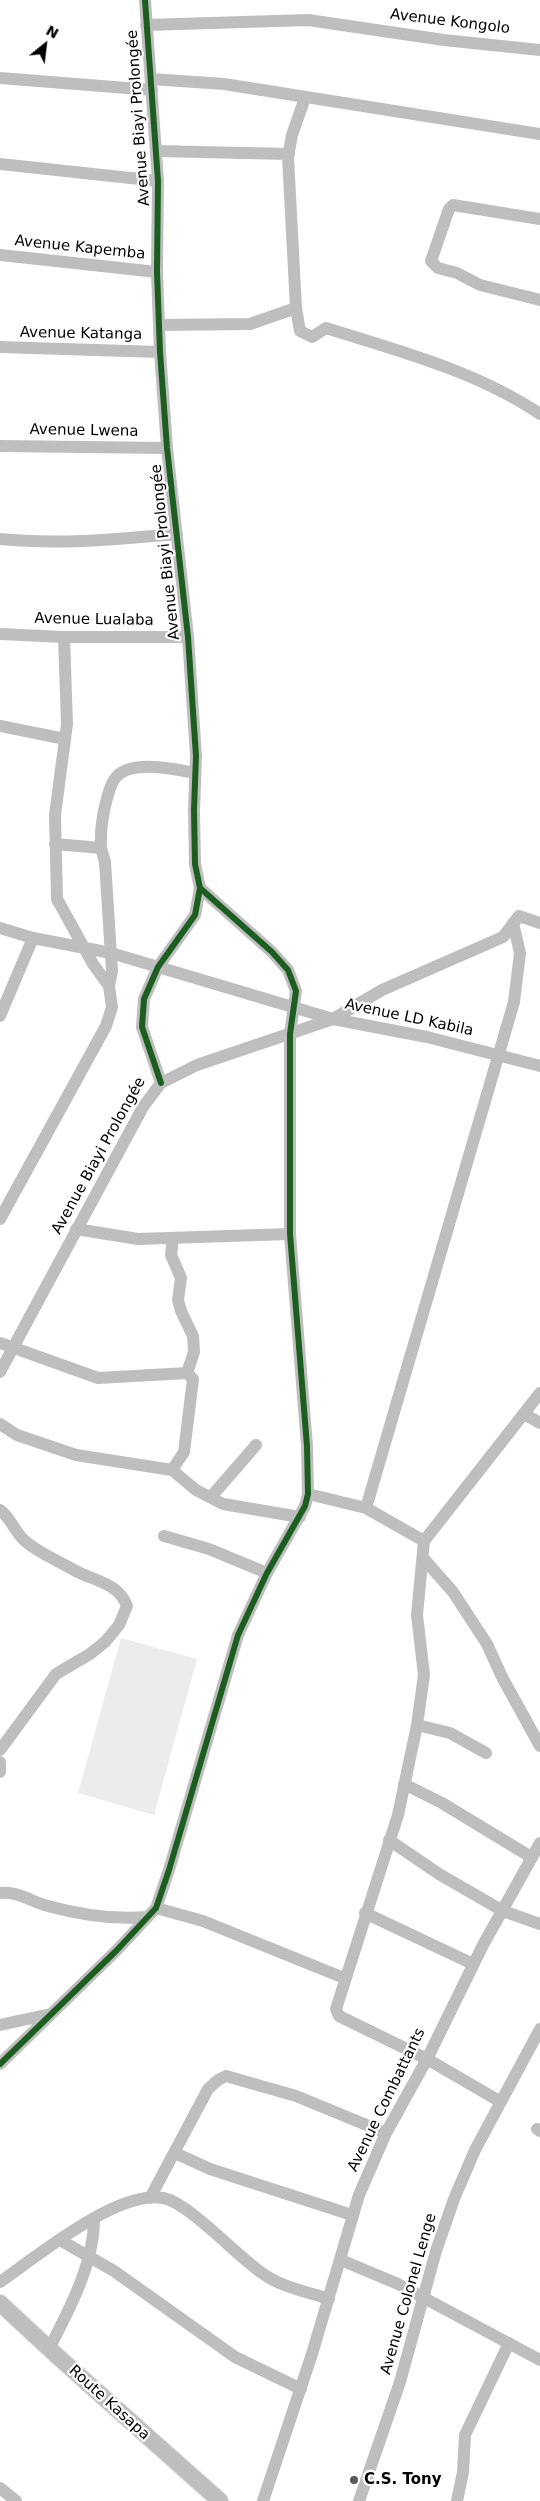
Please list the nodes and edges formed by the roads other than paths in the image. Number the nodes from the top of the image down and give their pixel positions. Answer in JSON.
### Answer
{"nodes":[{"id":1,"x":145,"y":0,"type":"edge"},
{"id":2,"x":146,"y":25,"type":"junction"},
{"id":3,"x":540,"y":50,"type":"edge"},
{"id":4,"x":0,"y":78,"type":"edge"},
{"id":5,"x":151,"y":85,"type":"junction"},
{"id":6,"x":305,"y":98,"type":"junction"},
{"id":7,"x":540,"y":134,"type":"edge"},
{"id":8,"x":156,"y":151,"type":"junction"},
{"id":9,"x":288,"y":154,"type":"junction"},
{"id":10,"x":0,"y":164,"type":"edge"},
{"id":11,"x":158,"y":181,"type":"junction"},
{"id":12,"x":540,"y":219,"type":"edge"},
{"id":13,"x":0,"y":255,"type":"edge"},
{"id":14,"x":157,"y":272,"type":"junction"},
{"id":15,"x":540,"y":300,"type":"edge"},
{"id":16,"x":296,"y":308,"type":"junction"},
{"id":17,"x":159,"y":325,"type":"junction"},
{"id":18,"x":0,"y":347,"type":"edge"},
{"id":19,"x":160,"y":352,"type":"junction"},
{"id":20,"x":540,"y":414,"type":"edge"},
{"id":21,"x":0,"y":446,"type":"edge"},
{"id":22,"x":167,"y":448,"type":"junction"},
{"id":23,"x":177,"y":534,"type":"junction"},
{"id":24,"x":0,"y":539,"type":"edge"},
{"id":25,"x":0,"y":634,"type":"edge"},
{"id":26,"x":64,"y":637,"type":"junction"},
{"id":27,"x":188,"y":637,"type":"junction"},
{"id":28,"x":0,"y":726,"type":"edge"},
{"id":29,"x":65,"y":739,"type":"junction"},
{"id":30,"x":195,"y":773,"type":"junction"},
{"id":31,"x":55,"y":844,"type":"junction"},
{"id":32,"x":100,"y":848,"type":"junction"},
{"id":33,"x":200,"y":888,"type":"junction"},
{"id":34,"x":516,"y":919,"type":"junction"},
{"id":35,"x":540,"y":922,"type":"edge"},
{"id":36,"x":0,"y":928,"type":"edge"},
{"id":37,"x":33,"y":938,"type":"junction"},
{"id":38,"x":84,"y":948,"type":"junction"},
{"id":39,"x":111,"y":953,"type":"junction"},
{"id":40,"x":158,"y":967,"type":"junction"},
{"id":41,"x":109,"y":986,"type":"junction"},
{"id":42,"x":294,"y":1008,"type":"junction"},
{"id":43,"x":0,"y":1016,"type":"edge"},
{"id":44,"x":333,"y":1019,"type":"junction"},
{"id":45,"x":290,"y":1034,"type":"junction"},
{"id":46,"x":499,"y":1054,"type":"junction"},
{"id":47,"x":540,"y":1066,"type":"edge"},
{"id":48,"x":161,"y":1083,"type":"junction"},
{"id":49,"x":4,"y":1202,"type":"edge"},
{"id":50,"x":0,"y":1219,"type":"edge"},
{"id":51,"x":76,"y":1230,"type":"junction"},
{"id":52,"x":290,"y":1234,"type":"junction"},
{"id":53,"x":173,"y":1238,"type":"junction"},
{"id":54,"x":0,"y":1343,"type":"edge"},
{"id":55,"x":12,"y":1349,"type":"junction"},
{"id":56,"x":0,"y":1372,"type":"edge"},
{"id":57,"x":187,"y":1373,"type":"junction"},
{"id":58,"x":540,"y":1393,"type":"edge"},
{"id":59,"x":524,"y":1414,"type":"junction"},
{"id":60,"x":0,"y":1424,"type":"edge"},
{"id":61,"x":540,"y":1424,"type":"edge"},
{"id":62,"x":256,"y":1445,"type":"dead end"},
{"id":63,"x":172,"y":1470,"type":"junction"},
{"id":64,"x":308,"y":1494,"type":"junction"},
{"id":65,"x":211,"y":1497,"type":"junction"},
{"id":66,"x":366,"y":1508,"type":"junction"},
{"id":67,"x":0,"y":1510,"type":"edge"},
{"id":68,"x":300,"y":1517,"type":"junction"},
{"id":69,"x":164,"y":1536,"type":"dead end"},
{"id":70,"x":424,"y":1541,"type":"junction"},
{"id":71,"x":424,"y":1559,"type":"junction"},
{"id":72,"x":267,"y":1573,"type":"junction"},
{"id":73,"x":416,"y":1725,"type":"junction"},
{"id":74,"x":540,"y":1746,"type":"edge"},
{"id":75,"x":0,"y":1750,"type":"edge"},
{"id":76,"x":486,"y":1753,"type":"dead end"},
{"id":77,"x":0,"y":1762,"type":"edge"},
{"id":78,"x":0,"y":1772,"type":"edge"},
{"id":79,"x":404,"y":1784,"type":"junction"},
{"id":80,"x":389,"y":1840,"type":"junction"},
{"id":81,"x":540,"y":1843,"type":"edge"},
{"id":82,"x":531,"y":1858,"type":"junction"},
{"id":83,"x":0,"y":1893,"type":"edge"},
{"id":84,"x":503,"y":1911,"type":"junction"},
{"id":85,"x":152,"y":1912,"type":"junction"},
{"id":86,"x":365,"y":1913,"type":"junction"},
{"id":87,"x":540,"y":1924,"type":"edge"},
{"id":88,"x":473,"y":1964,"type":"junction"},
{"id":89,"x":344,"y":1978,"type":"junction"},
{"id":90,"x":52,"y":2014,"type":"junction"},
{"id":91,"x":0,"y":2024,"type":"edge"},
{"id":92,"x":540,"y":2029,"type":"edge"},
{"id":93,"x":427,"y":2059,"type":"junction"},
{"id":94,"x":0,"y":2064,"type":"edge"},
{"id":95,"x":501,"y":2102,"type":"junction"},
{"id":96,"x":386,"y":2133,"type":"junction"},
{"id":97,"x":174,"y":2153,"type":"junction"},
{"id":98,"x":150,"y":2198,"type":"junction"},
{"id":99,"x":352,"y":2215,"type":"junction"},
{"id":100,"x":94,"y":2219,"type":"junction"},
{"id":101,"x":60,"y":2240,"type":"junction"},
{"id":102,"x":88,"y":2256,"type":"junction"},
{"id":103,"x":341,"y":2260,"type":"junction"},
{"id":104,"x":0,"y":2282,"type":"edge"},
{"id":105,"x":424,"y":2297,"type":"junction"},
{"id":106,"x":329,"y":2299,"type":"junction"},
{"id":107,"x":0,"y":2303,"type":"edge"},
{"id":108,"x":509,"y":2343,"type":"junction"},
{"id":109,"x":49,"y":2349,"type":"junction"},
{"id":110,"x":540,"y":2360,"type":"edge"},
{"id":111,"x":301,"y":2389,"type":"junction"},
{"id":112,"x":0,"y":2488,"type":"edge"},
{"id":113,"x":16,"y":2501,"type":"edge"},
{"id":114,"x":220,"y":2501,"type":"edge"},
{"id":115,"x":264,"y":2501,"type":"edge"},
{"id":116,"x":359,"y":2501,"type":"edge"},
{"id":117,"x":457,"y":2501,"type":"edge"}],
"edges":[{"from":1,"to":2,"type":"street","name":"Avenue Biayi Prolongée"},
{"from":2,"to":3,"type":"street","name":"Avenue Kongolo"},
{"from":2,"to":5,"type":"street","name":"Avenue Biayi Prolongée"},
{"from":4,"to":5,"type":"street"},
{"from":5,"to":6,"type":"street"},
{"from":5,"to":8,"type":"street","name":"Avenue Biayi Prolongée"},
{"from":6,"to":7,"type":"street"},
{"from":6,"to":9,"type":"street"},
{"from":8,"to":9,"type":"street"},
{"from":8,"to":11,"type":"street","name":"Avenue Biayi Prolongée"},
{"from":9,"to":16,"type":"street"},
{"from":10,"to":11,"type":"street"},
{"from":11,"to":14,"type":"street","name":"Avenue Biayi Prolongée"},
{"from":12,"to":15,"type":"street"},
{"from":13,"to":14,"type":"street","name":"Avenue Kapemba"},
{"from":14,"to":17,"type":"street","name":"Avenue Biayi Prolongée"},
{"from":16,"to":17,"type":"street"},
{"from":16,"to":20,"type":"street"},
{"from":17,"to":19,"type":"street","name":"Avenue Biayi Prolongée"},
{"from":18,"to":19,"type":"street","name":"Avenue Katanga"},
{"from":19,"to":22,"type":"street","name":"Avenue Biayi Prolongée"},
{"from":21,"to":22,"type":"street","name":"Avenue Lwena"},
{"from":22,"to":23,"type":"street","name":"Avenue Biayi Prolongée"},
{"from":23,"to":24,"type":"street"},
{"from":23,"to":27,"type":"street","name":"Avenue Biayi Prolongée"},
{"from":25,"to":26,"type":"street","name":"Avenue Lualaba"},
{"from":26,"to":27,"type":"street","name":"Avenue Lualaba"},
{"from":26,"to":29,"type":"street"},
{"from":27,"to":30,"type":"street","name":"Avenue Biayi Prolongée"},
{"from":28,"to":29,"type":"street"},
{"from":29,"to":31,"type":"street"},
{"from":30,"to":32,"type":"street"},
{"from":30,"to":33,"type":"street","name":"Avenue Biayi Prolongée"},
{"from":31,"to":32,"type":"street"},
{"from":31,"to":38,"type":"street"},
{"from":32,"to":39,"type":"street"},
{"from":33,"to":40,"type":"street","name":"Avenue Biayi Prolongée"},
{"from":33,"to":42,"type":"street"},
{"from":34,"to":35,"type":"street"},
{"from":34,"to":44,"type":"street"},
{"from":34,"to":46,"type":"street"},
{"from":36,"to":37,"type":"street"},
{"from":37,"to":38,"type":"street"},
{"from":37,"to":43,"type":"street"},
{"from":38,"to":39,"type":"street"},
{"from":38,"to":41,"type":"street"},
{"from":39,"to":40,"type":"street"},
{"from":39,"to":41,"type":"street"},
{"from":40,"to":42,"type":"street"},
{"from":40,"to":48,"type":"street","name":"Avenue Biayi Prolongée"},
{"from":41,"to":49,"type":"street"},
{"from":42,"to":44,"type":"street"},
{"from":42,"to":45,"type":"street"},
{"from":44,"to":45,"type":"street","name":"Avenue LD Kabila"},
{"from":44,"to":46,"type":"street","name":"Avenue LD Kabila"},
{"from":45,"to":48,"type":"street","name":"Avenue LD Kabila"},
{"from":45,"to":52,"type":"street"},
{"from":46,"to":47,"type":"street","name":"Avenue LD Kabila"},
{"from":46,"to":66,"type":"street"},
{"from":48,"to":51,"type":"street","name":"Avenue Biayi Prolongée"},
{"from":49,"to":50,"type":"street"},
{"from":51,"to":53,"type":"street"},
{"from":51,"to":55,"type":"street","name":"Avenue Biayi Prolongée"},
{"from":52,"to":53,"type":"street"},
{"from":52,"to":64,"type":"street"},
{"from":53,"to":57,"type":"street"},
{"from":54,"to":55,"type":"street"},
{"from":55,"to":56,"type":"street","name":"Avenue Biayi Prolongée"},
{"from":55,"to":57,"type":"street"},
{"from":57,"to":63,"type":"street"},
{"from":58,"to":59,"type":"street"},
{"from":59,"to":61,"type":"street"},
{"from":59,"to":70,"type":"street"},
{"from":60,"to":63,"type":"street"},
{"from":62,"to":65,"type":"street"},
{"from":63,"to":65,"type":"street"},
{"from":64,"to":66,"type":"street"},
{"from":64,"to":68,"type":"street"},
{"from":65,"to":68,"type":"street"},
{"from":66,"to":70,"type":"street"},
{"from":67,"to":75,"type":"street"},
{"from":68,"to":72,"type":"street"},
{"from":69,"to":72,"type":"street"},
{"from":70,"to":71,"type":"street"},
{"from":71,"to":73,"type":"street"},
{"from":71,"to":74,"type":"street"},
{"from":72,"to":85,"type":"street"},
{"from":73,"to":76,"type":"street"},
{"from":73,"to":79,"type":"street"},
{"from":77,"to":78,"type":"street"},
{"from":79,"to":80,"type":"street"},
{"from":79,"to":82,"type":"street"},
{"from":80,"to":84,"type":"street"},
{"from":80,"to":86,"type":"street"},
{"from":81,"to":82,"type":"street","name":"Avenue Combattants"},
{"from":82,"to":84,"type":"street","name":"Avenue Combattants"},
{"from":83,"to":85,"type":"street"},
{"from":84,"to":87,"type":"street"},
{"from":84,"to":88,"type":"street","name":"Avenue Combattants"},
{"from":85,"to":89,"type":"street"},
{"from":85,"to":90,"type":"street"},
{"from":86,"to":88,"type":"street"},
{"from":86,"to":89,"type":"street"},
{"from":88,"to":93,"type":"street","name":"Avenue Combattants"},
{"from":89,"to":93,"type":"street"},
{"from":90,"to":91,"type":"street"},
{"from":90,"to":94,"type":"street"},
{"from":92,"to":95,"type":"street","name":"Avenue Colonel Lenge"},
{"from":93,"to":95,"type":"street"},
{"from":93,"to":96,"type":"street","name":"Avenue Combattants"},
{"from":95,"to":105,"type":"street","name":"Avenue Colonel Lenge"},
{"from":96,"to":97,"type":"street"},
{"from":96,"to":99,"type":"street","name":"Avenue Combattants"},
{"from":97,"to":98,"type":"street"},
{"from":97,"to":99,"type":"street"},
{"from":98,"to":100,"type":"street"},
{"from":98,"to":106,"type":"street"},
{"from":99,"to":103,"type":"street","name":"Avenue Combattants"},
{"from":100,"to":101,"type":"street"},
{"from":100,"to":102,"type":"street"},
{"from":101,"to":102,"type":"street"},
{"from":101,"to":104,"type":"street"},
{"from":102,"to":109,"type":"street"},
{"from":102,"to":111,"type":"street"},
{"from":103,"to":105,"type":"street"},
{"from":103,"to":106,"type":"street","name":"Avenue Combattants"},
{"from":105,"to":108,"type":"street"},
{"from":105,"to":116,"type":"street","name":"Avenue Colonel Lenge"},
{"from":106,"to":111,"type":"street","name":"Avenue Combattants"},
{"from":107,"to":109,"type":"main road","name":"Route Kasapa"},
{"from":108,"to":110,"type":"street"},
{"from":108,"to":117,"type":"street"},
{"from":109,"to":114,"type":"main road","name":"Route Kasapa"},
{"from":111,"to":115,"type":"street","name":"Avenue Combattants"},
{"from":112,"to":113,"type":"street"}]}
